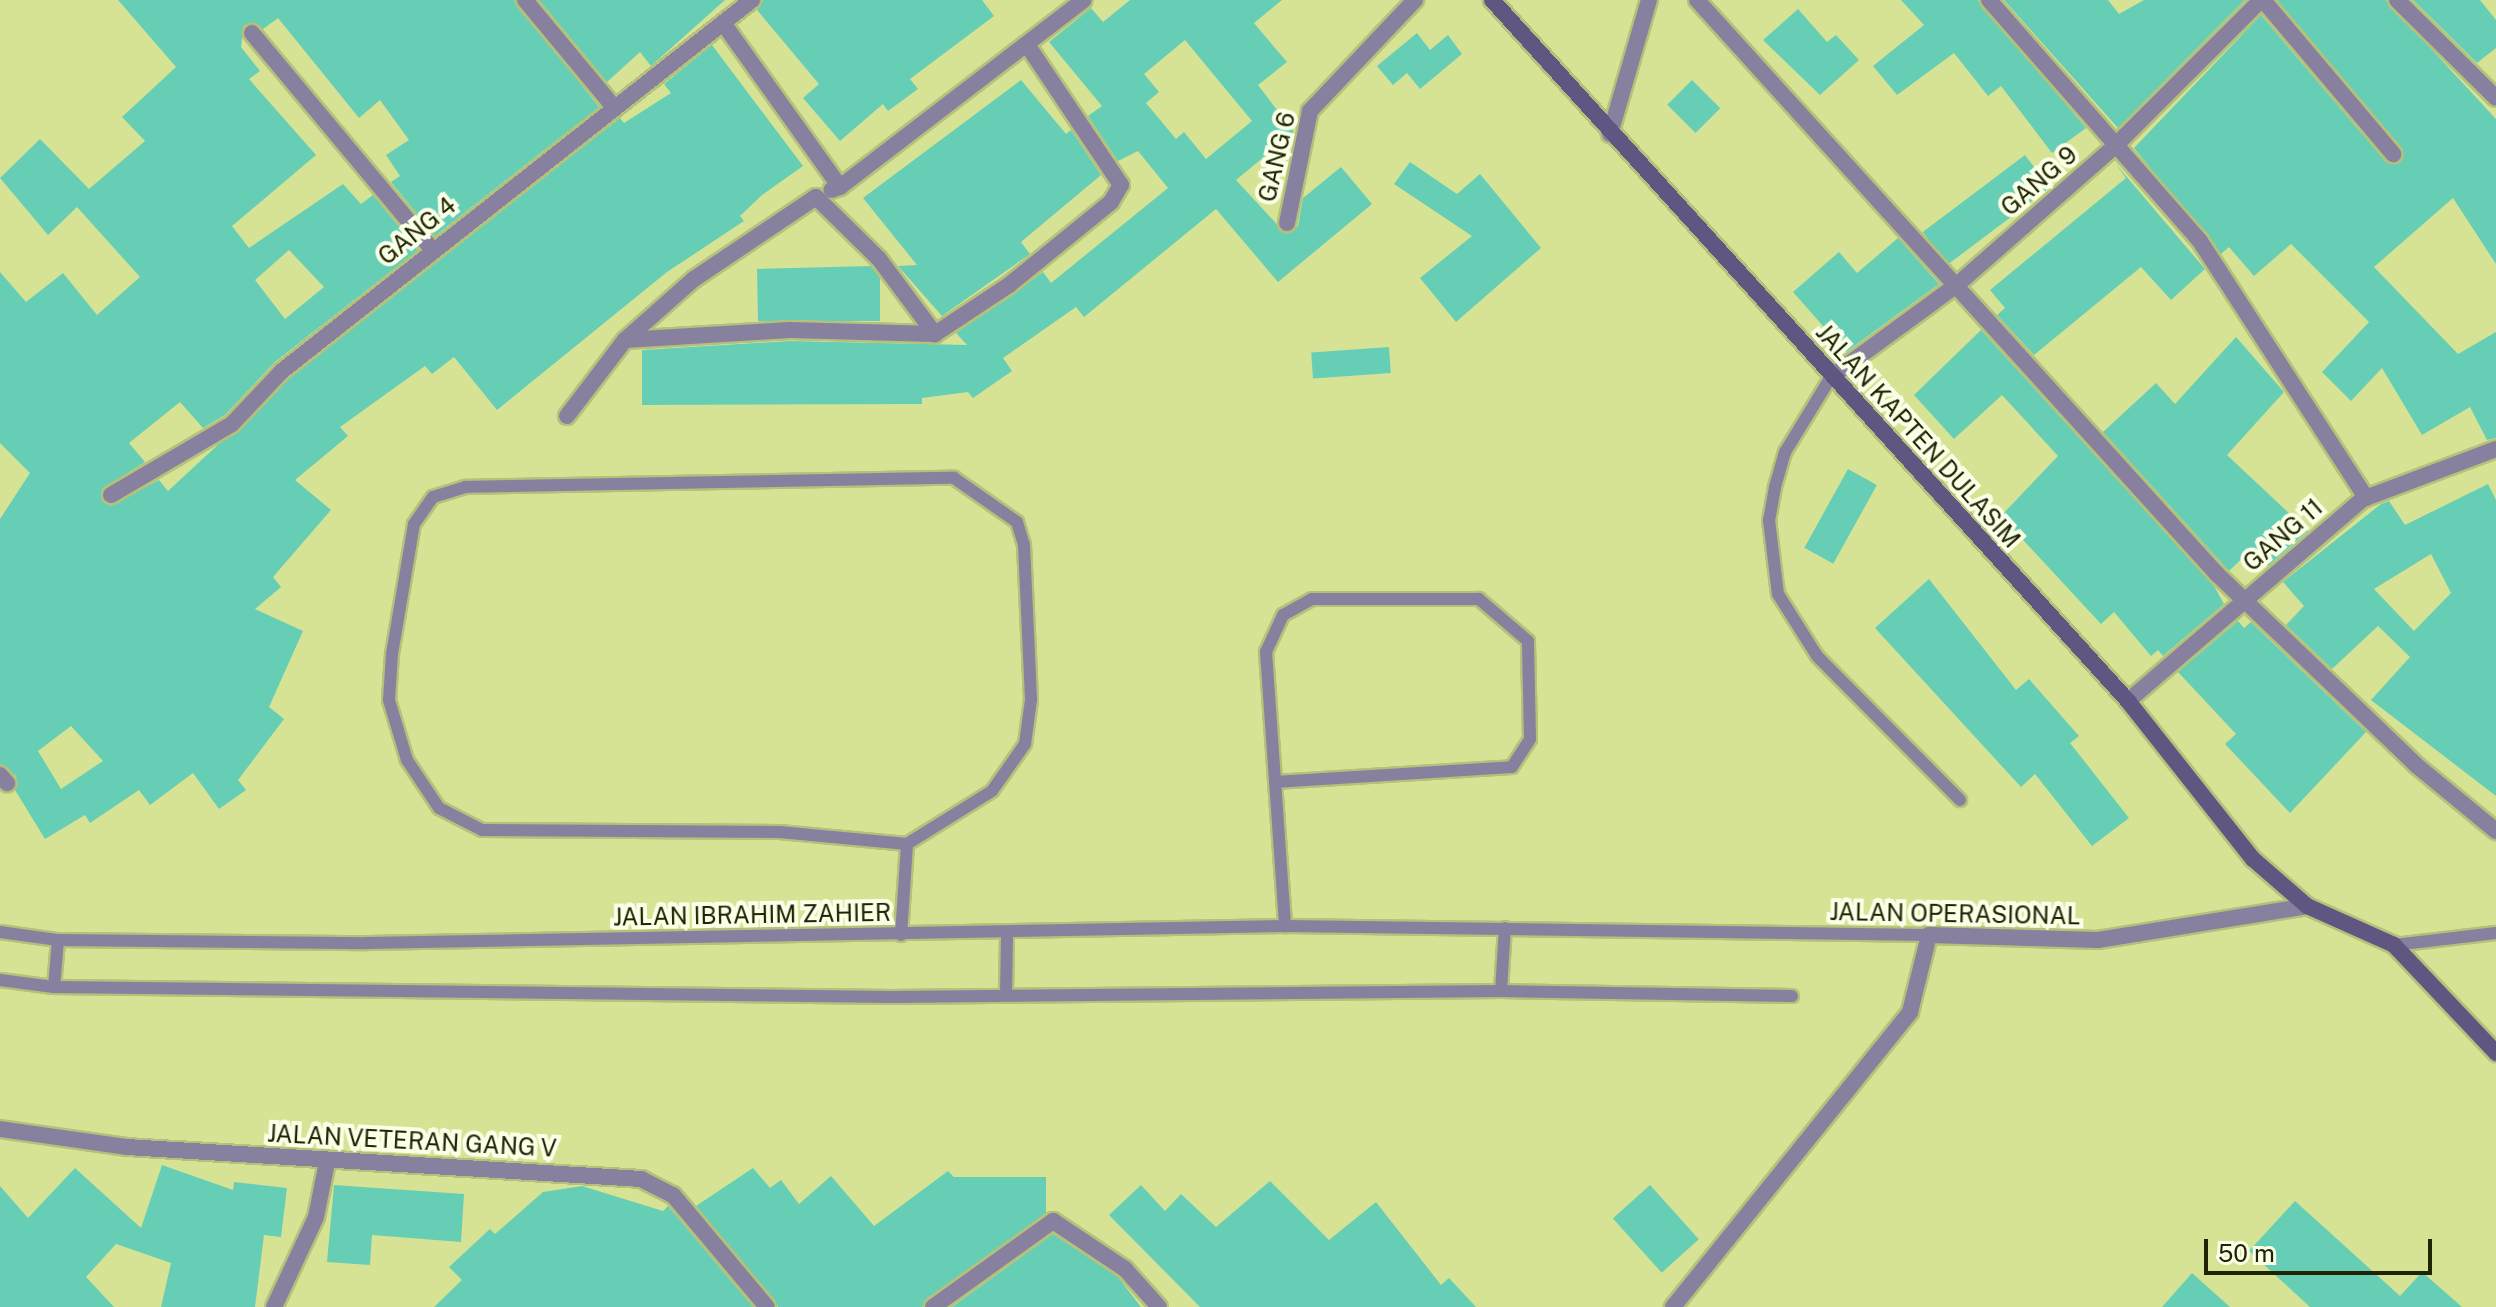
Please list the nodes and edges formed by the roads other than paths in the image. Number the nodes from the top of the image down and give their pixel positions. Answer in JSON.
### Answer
{"nodes":[{"id":1,"x":525,"y":0,"type":"edge"},
{"id":2,"x":752,"y":0,"type":"edge"},
{"id":3,"x":1084,"y":0,"type":"edge"},
{"id":4,"x":1415,"y":0,"type":"edge"},
{"id":5,"x":1492,"y":0,"type":"edge"},
{"id":6,"x":1649,"y":0,"type":"edge"},
{"id":7,"x":1697,"y":0,"type":"edge"},
{"id":8,"x":1989,"y":0,"type":"edge"},
{"id":9,"x":2262,"y":0,"type":"edge"},
{"id":10,"x":2397,"y":0,"type":"edge"},
{"id":11,"x":723,"y":23,"type":"junction"},
{"id":12,"x":252,"y":33,"type":"dead end"},
{"id":13,"x":1028,"y":46,"type":"junction"},
{"id":14,"x":2496,"y":98,"type":"edge"},
{"id":15,"x":613,"y":106,"type":"junction"},
{"id":16,"x":1610,"y":134,"type":"junction"},
{"id":17,"x":2115,"y":146,"type":"junction"},
{"id":18,"x":2393,"y":154,"type":"dead end"},
{"id":19,"x":840,"y":187,"type":"junction"},
{"id":20,"x":816,"y":197,"type":"junction"},
{"id":21,"x":1287,"y":223,"type":"dead end"},
{"id":22,"x":432,"y":249,"type":"junction"},
{"id":23,"x":1958,"y":284,"type":"junction"},
{"id":24,"x":935,"y":334,"type":"junction"},
{"id":25,"x":625,"y":340,"type":"junction"},
{"id":26,"x":1831,"y":377,"type":"junction"},
{"id":27,"x":567,"y":416,"type":"dead end"},
{"id":28,"x":2496,"y":449,"type":"edge"},
{"id":29,"x":111,"y":495,"type":"dead end"},
{"id":30,"x":2366,"y":498,"type":"junction"},
{"id":31,"x":2245,"y":599,"type":"junction"},
{"id":32,"x":2128,"y":701,"type":"junction"},
{"id":33,"x":1275,"y":782,"type":"junction"},
{"id":34,"x":1960,"y":800,"type":"dead end"},
{"id":35,"x":2496,"y":831,"type":"edge"},
{"id":36,"x":907,"y":844,"type":"junction"},
{"id":37,"x":2307,"y":906,"type":"junction"},
{"id":38,"x":1285,"y":926,"type":"junction"},
{"id":39,"x":1505,"y":928,"type":"junction"},
{"id":40,"x":0,"y":932,"type":"edge"},
{"id":41,"x":2496,"y":933,"type":"edge"},
{"id":42,"x":901,"y":935,"type":"junction"},
{"id":43,"x":1929,"y":935,"type":"junction"},
{"id":44,"x":1007,"y":936,"type":"junction"},
{"id":45,"x":58,"y":940,"type":"junction"},
{"id":46,"x":2394,"y":945,"type":"junction"},
{"id":47,"x":0,"y":980,"type":"edge"},
{"id":48,"x":54,"y":987,"type":"junction"},
{"id":49,"x":1501,"y":991,"type":"junction"},
{"id":50,"x":1006,"y":994,"type":"junction"},
{"id":51,"x":1792,"y":996,"type":"dead end"},
{"id":52,"x":2496,"y":1053,"type":"edge"},
{"id":53,"x":0,"y":1129,"type":"edge"},
{"id":54,"x":327,"y":1162,"type":"junction"},
{"id":55,"x":274,"y":1307,"type":"edge"},
{"id":56,"x":767,"y":1307,"type":"edge"},
{"id":57,"x":933,"y":1307,"type":"edge"},
{"id":58,"x":1159,"y":1307,"type":"edge"},
{"id":59,"x":1673,"y":1307,"type":"edge"}],
"edges":[{"from":1,"to":15,"type":"street"},
{"from":2,"to":11,"type":"street","name":"GANG 4"},
{"from":3,"to":13,"type":"street"},
{"from":4,"to":21,"type":"street","name":"GANG 6"},
{"from":5,"to":16,"type":"main road","name":"JALAN KAPTEN DULASIM"},
{"from":6,"to":16,"type":"street"},
{"from":7,"to":23,"type":"street"},
{"from":8,"to":17,"type":"street"},
{"from":9,"to":17,"type":"street","name":"GANG 9"},
{"from":9,"to":18,"type":"street"},
{"from":10,"to":14,"type":"street"},
{"from":11,"to":15,"type":"street","name":"GANG 4"},
{"from":11,"to":19,"type":"street"},
{"from":12,"to":22,"type":"street"},
{"from":13,"to":19,"type":"street"},
{"from":13,"to":24,"type":"street"},
{"from":15,"to":22,"type":"street","name":"GANG 4"},
{"from":16,"to":26,"type":"main road","name":"JALAN KAPTEN DULASIM"},
{"from":17,"to":23,"type":"street","name":"GANG 9"},
{"from":17,"to":30,"type":"street"},
{"from":19,"to":20,"type":"street"},
{"from":20,"to":24,"type":"street"},
{"from":20,"to":25,"type":"street"},
{"from":22,"to":29,"type":"street","name":"GANG 4"},
{"from":23,"to":26,"type":"street","name":"GANG 9"},
{"from":23,"to":31,"type":"street"},
{"from":24,"to":25,"type":"street"},
{"from":25,"to":27,"type":"street"},
{"from":26,"to":32,"type":"main road","name":"JALAN KAPTEN DULASIM"},
{"from":26,"to":34,"type":"lane"},
{"from":28,"to":30,"type":"street","name":"GANG 11"},
{"from":30,"to":31,"type":"street","name":"GANG 11"},
{"from":31,"to":32,"type":"street","name":"GANG 11"},
{"from":31,"to":35,"type":"street"},
{"from":32,"to":37,"type":"main road","name":"JALAN KAPTEN DULASIM"},
{"from":33,"to":33,"type":"lane"},
{"from":33,"to":38,"type":"lane"},
{"from":36,"to":36,"type":"lane"},
{"from":36,"to":42,"type":"lane"},
{"from":37,"to":43,"type":"street","name":"JALAN OPERASIONAL"},
{"from":37,"to":46,"type":"main road"},
{"from":38,"to":39,"type":"lane","name":"JALAN IBRAHIM ZAHIER"},
{"from":38,"to":44,"type":"lane","name":"JALAN IBRAHIM ZAHIER"},
{"from":39,"to":43,"type":"lane","name":"JALAN OPERASIONAL"},
{"from":39,"to":49,"type":"lane"},
{"from":40,"to":45,"type":"lane","name":"JALAN IBRAHIM ZAHIER"},
{"from":41,"to":46,"type":"lane"},
{"from":42,"to":44,"type":"lane","name":"JALAN IBRAHIM ZAHIER"},
{"from":42,"to":45,"type":"lane","name":"JALAN IBRAHIM ZAHIER"},
{"from":43,"to":59,"type":"street"},
{"from":44,"to":50,"type":"lane"},
{"from":45,"to":48,"type":"lane"},
{"from":46,"to":52,"type":"main road"},
{"from":47,"to":48,"type":"lane"},
{"from":48,"to":50,"type":"lane"},
{"from":49,"to":50,"type":"lane"},
{"from":49,"to":51,"type":"lane"},
{"from":53,"to":54,"type":"street","name":"JALAN VETERAN GANG V"},
{"from":54,"to":55,"type":"street"},
{"from":54,"to":56,"type":"street","name":"JALAN VETERAN GANG V"},
{"from":57,"to":58,"type":"street"}]}
